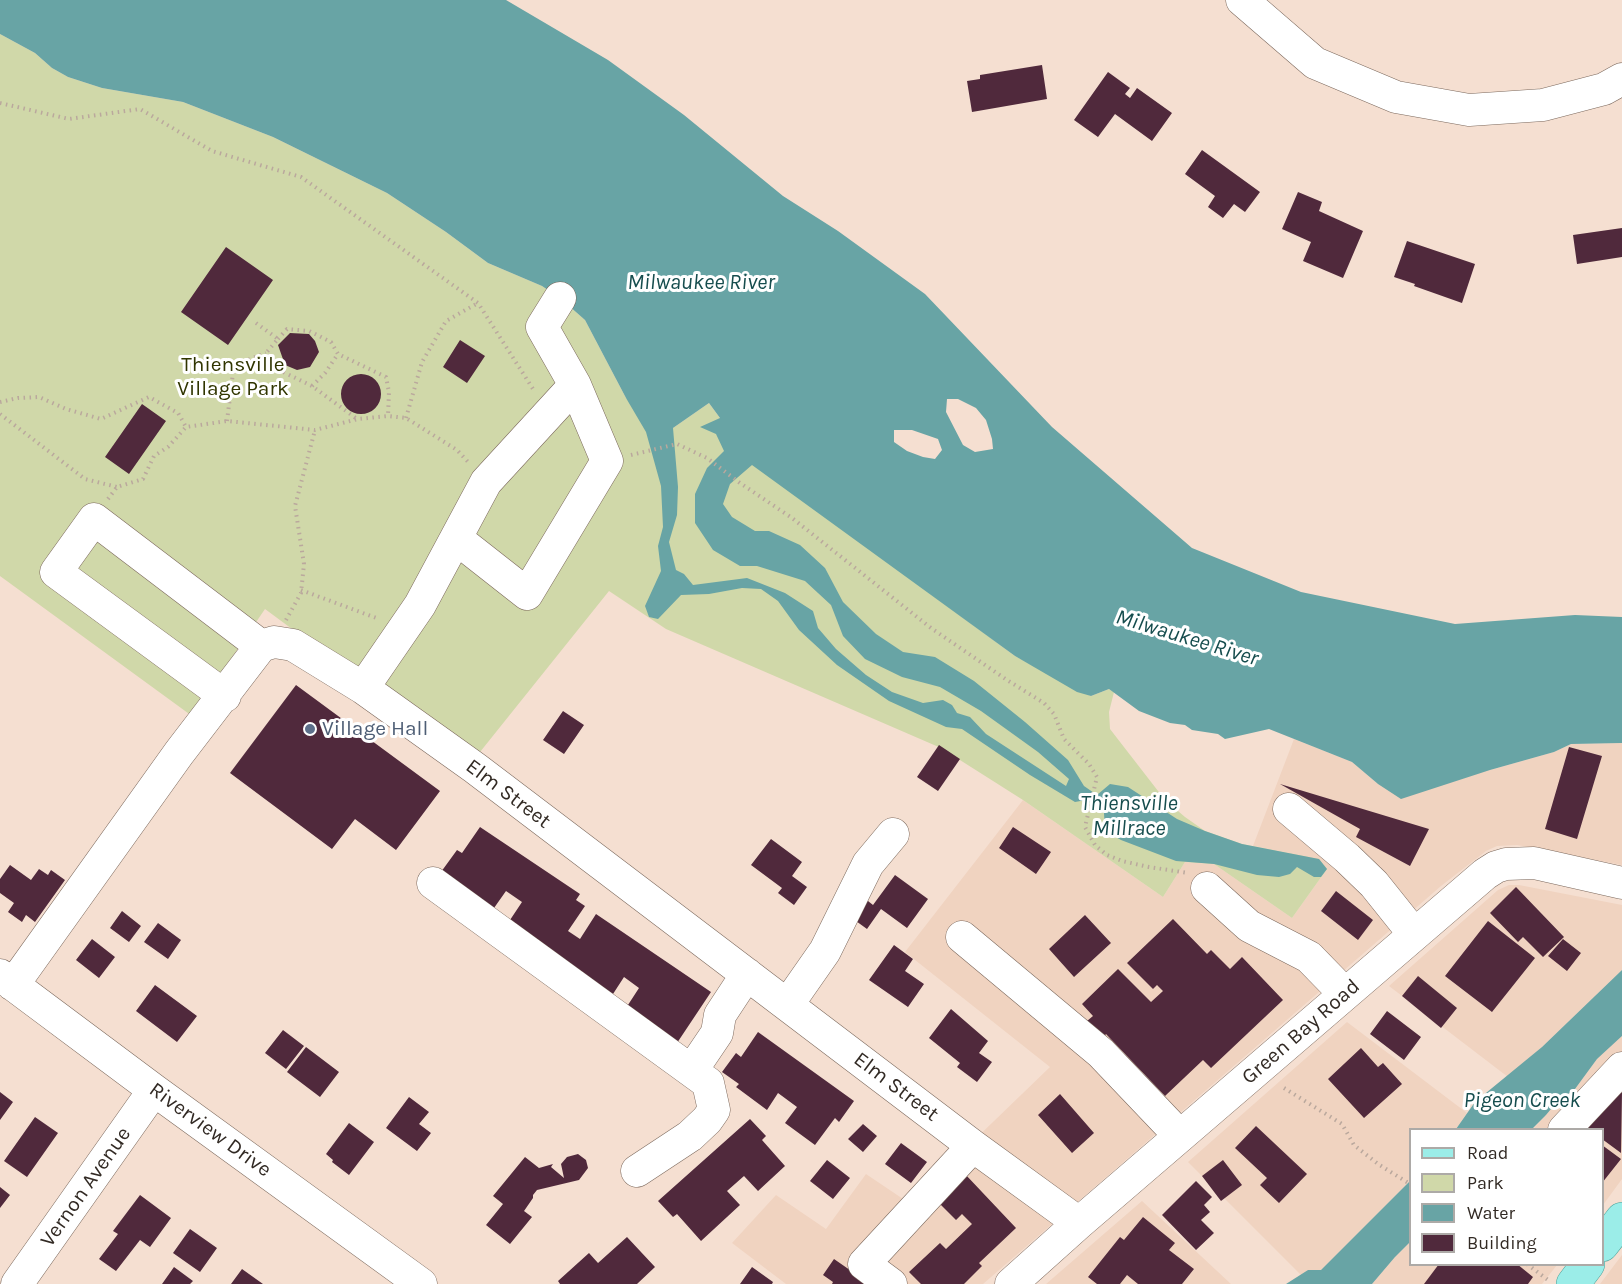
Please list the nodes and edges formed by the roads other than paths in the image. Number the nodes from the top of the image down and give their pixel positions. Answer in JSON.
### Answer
{"nodes":[{"id":1,"x":1242,"y":0,"type":"edge"},
{"id":2,"x":1622,"y":79,"type":"edge"},
{"id":3,"x":560,"y":298,"type":"dead end"},
{"id":4,"x":575,"y":385,"type":"junction"},
{"id":5,"x":457,"y":539,"type":"junction"},
{"id":6,"x":267,"y":644,"type":"junction"},
{"id":7,"x":363,"y":688,"type":"junction"},
{"id":8,"x":225,"y":696,"type":"junction"},
{"id":9,"x":1288,"y":809,"type":"dead end"},
{"id":10,"x":892,"y":834,"type":"dead end"},
{"id":11,"x":433,"y":883,"type":"dead end"},
{"id":12,"x":1622,"y":883,"type":"edge"},
{"id":13,"x":1208,"y":888,"type":"road end"},
{"id":14,"x":1414,"y":934,"type":"junction"},
{"id":15,"x":962,"y":937,"type":"dead end"},
{"id":16,"x":6,"y":980,"type":"edge"},
{"id":17,"x":755,"y":980,"type":"junction"},
{"id":18,"x":1345,"y":994,"type":"junction"},
{"id":19,"x":788,"y":1004,"type":"junction"},
{"id":20,"x":1622,"y":1068,"type":"edge"},
{"id":21,"x":692,"y":1070,"type":"junction"},
{"id":22,"x":154,"y":1090,"type":"junction"},
{"id":23,"x":1566,"y":1128,"type":"edge"},
{"id":24,"x":1180,"y":1136,"type":"junction"},
{"id":25,"x":973,"y":1146,"type":"junction"},
{"id":26,"x":637,"y":1171,"type":"dead end"},
{"id":27,"x":1622,"y":1219,"type":"edge"},
{"id":28,"x":1079,"y":1223,"type":"junction"},
{"id":29,"x":1604,"y":1242,"type":"edge"},
{"id":30,"x":1586,"y":1266,"type":"edge"},
{"id":31,"x":17,"y":1284,"type":"edge"},
{"id":32,"x":422,"y":1284,"type":"edge"},
{"id":33,"x":891,"y":1284,"type":"edge"},
{"id":34,"x":1011,"y":1284,"type":"edge"},
{"id":35,"x":1573,"y":1284,"type":"edge"}],
"edges":[{"from":1,"to":2,"type":"street"},
{"from":3,"to":4,"type":"street"},
{"from":4,"to":5,"type":"street"},
{"from":4,"to":5,"type":"street"},
{"from":5,"to":7,"type":"street"},
{"from":6,"to":7,"type":"street","name":"Elm Street"},
{"from":6,"to":8,"type":"street"},
{"from":6,"to":8,"type":"street"},
{"from":7,"to":17,"type":"street","name":"Elm Street"},
{"from":8,"to":16,"type":"street"},
{"from":9,"to":14,"type":"street"},
{"from":10,"to":19,"type":"street"},
{"from":11,"to":21,"type":"street"},
{"from":12,"to":14,"type":"street","name":"Green Bay Road"},
{"from":13,"to":18,"type":"street"},
{"from":14,"to":18,"type":"street","name":"Green Bay Road"},
{"from":15,"to":24,"type":"street"},
{"from":16,"to":22,"type":"street","name":"Riverview Drive"},
{"from":17,"to":19,"type":"street","name":"Elm Street"},
{"from":17,"to":21,"type":"street"},
{"from":18,"to":24,"type":"street","name":"Green Bay Road"},
{"from":19,"to":25,"type":"street","name":"Elm Street"},
{"from":20,"to":23,"type":"street"},
{"from":21,"to":26,"type":"street"},
{"from":22,"to":31,"type":"street","name":"Vernon Avenue"},
{"from":22,"to":32,"type":"street","name":"Riverview Drive"},
{"from":24,"to":28,"type":"street","name":"Green Bay Road"},
{"from":25,"to":28,"type":"street","name":"Elm Street"},
{"from":25,"to":33,"type":"street"},
{"from":27,"to":29,"type":"main road"},
{"from":28,"to":34,"type":"street","name":"Green Bay Road"},
{"from":30,"to":35,"type":"main road"}]}
